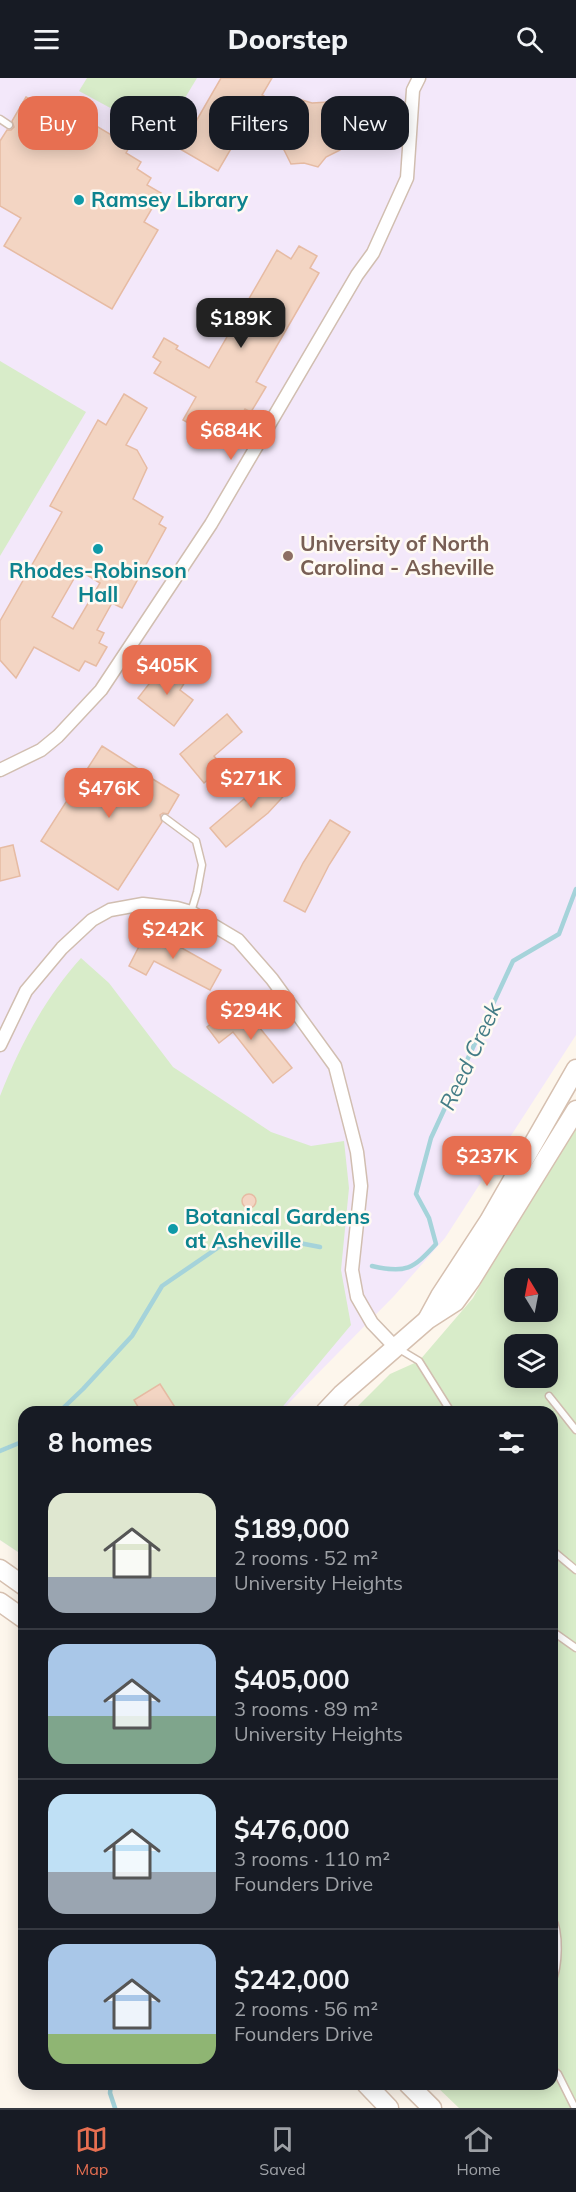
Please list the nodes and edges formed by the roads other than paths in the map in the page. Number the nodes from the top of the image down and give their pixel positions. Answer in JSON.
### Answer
{"nodes":[{"id":1,"x":419,"y":78,"type":"edge"},
{"id":2,"x":0,"y":119,"type":"edge"},
{"id":3,"x":9,"y":125,"type":"dead end"},
{"id":4,"x":0,"y":770,"type":"edge"},
{"id":5,"x":165,"y":818,"type":"dead end"},
{"id":6,"x":191,"y":912,"type":"junction"},
{"id":7,"x":0,"y":1045,"type":"edge"},
{"id":8,"x":576,"y":1070,"type":"edge"},
{"id":9,"x":576,"y":1110,"type":"edge"},
{"id":10,"x":427,"y":1320,"type":"junction"},
{"id":11,"x":395,"y":1347,"type":"junction"},
{"id":12,"x":549,"y":1396,"type":"dead end"},
{"id":13,"x":331,"y":1406,"type":"edge"},
{"id":14,"x":447,"y":1406,"type":"edge"},
{"id":15,"x":557,"y":1406,"type":"edge"},
{"id":16,"x":558,"y":1407,"type":"edge"},
{"id":17,"x":576,"y":1430,"type":"edge"},
{"id":18,"x":558,"y":1555,"type":"edge"},
{"id":19,"x":0,"y":1569,"type":"edge"},
{"id":20,"x":576,"y":1570,"type":"edge"},
{"id":21,"x":18,"y":1582,"type":"edge"},
{"id":22,"x":0,"y":1602,"type":"edge"},
{"id":23,"x":18,"y":1614,"type":"edge"},
{"id":24,"x":558,"y":1635,"type":"edge"},
{"id":25,"x":576,"y":1648,"type":"edge"},
{"id":26,"x":558,"y":2074,"type":"edge"},
{"id":27,"x":372,"y":2090,"type":"edge"},
{"id":28,"x":414,"y":2090,"type":"edge"},
{"id":29,"x":389,"y":2108,"type":"edge"},
{"id":30,"x":432,"y":2108,"type":"edge"},
{"id":31,"x":575,"y":2108,"type":"edge"}],
"edges":[{"from":1,"to":4,"type":"street"},
{"from":2,"to":3,"type":"lane"},
{"from":5,"to":6,"type":"lane"},
{"from":6,"to":7,"type":"street"},
{"from":6,"to":11,"type":"street"},
{"from":8,"to":10,"type":"main road"},
{"from":9,"to":10,"type":"main road"},
{"from":10,"to":11,"type":"main road"},
{"from":11,"to":13,"type":"main road"},
{"from":11,"to":14,"type":"lane"},
{"from":12,"to":15,"type":"lane"},
{"from":16,"to":17,"type":"lane"},
{"from":18,"to":20,"type":"lane"},
{"from":19,"to":21,"type":"main road"},
{"from":22,"to":23,"type":"main road"},
{"from":24,"to":25,"type":"lane"},
{"from":26,"to":31,"type":"lane"},
{"from":27,"to":29,"type":"main road"},
{"from":28,"to":30,"type":"main road"}]}
